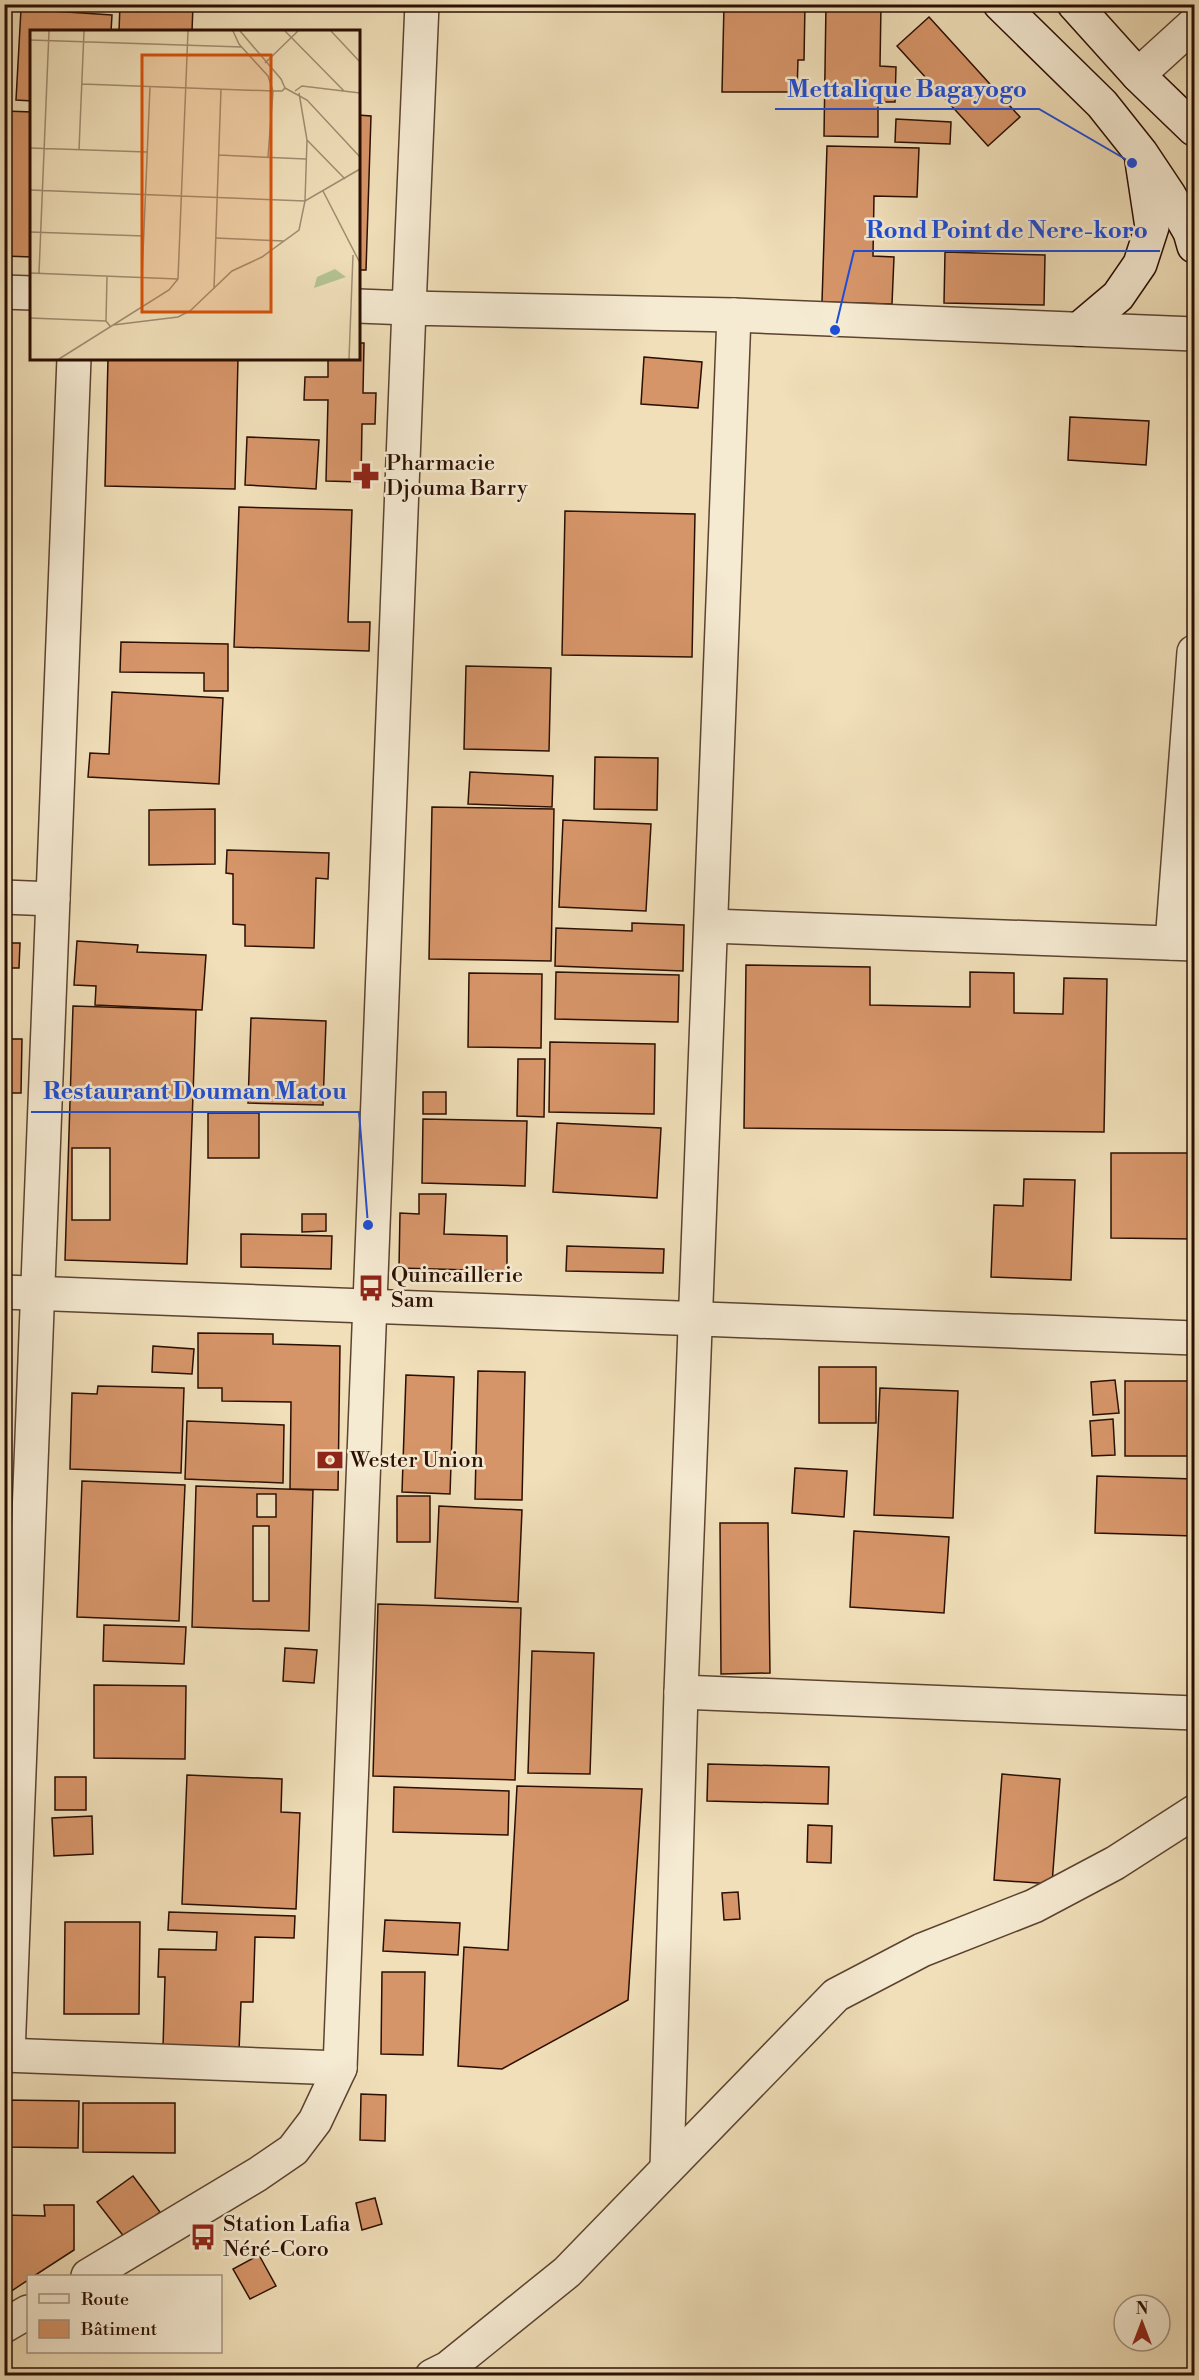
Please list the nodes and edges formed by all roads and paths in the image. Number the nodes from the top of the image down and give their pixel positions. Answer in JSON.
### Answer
{"nodes":[{"id":1,"x":422,"y":4,"type":"edge"},
{"id":2,"x":1000,"y":4,"type":"edge"},
{"id":3,"x":1074,"y":4,"type":"edge"},
{"id":4,"x":1194,"y":24,"type":"edge"},
{"id":5,"x":1138,"y":75,"type":"junction"},
{"id":6,"x":1194,"y":129,"type":"edge"},
{"id":7,"x":1141,"y":153,"type":"junction"},
{"id":8,"x":1194,"y":246,"type":"edge"},
{"id":9,"x":4,"y":292,"type":"edge"},
{"id":10,"x":30,"y":293,"type":"edge"},
{"id":11,"x":360,"y":306,"type":"edge"},
{"id":12,"x":409,"y":308,"type":"junction"},
{"id":13,"x":734,"y":315,"type":"junction"},
{"id":14,"x":1079,"y":329,"type":"junction"},
{"id":15,"x":1194,"y":334,"type":"edge"},
{"id":16,"x":74,"y":360,"type":"edge"},
{"id":17,"x":1194,"y":652,"type":"edge"},
{"id":18,"x":4,"y":897,"type":"edge"},
{"id":19,"x":53,"y":899,"type":"junction"},
{"id":20,"x":711,"y":926,"type":"junction"},
{"id":21,"x":1183,"y":944,"type":"edge"},
{"id":22,"x":4,"y":1292,"type":"edge"},
{"id":23,"x":38,"y":1293,"type":"junction"},
{"id":24,"x":369,"y":1306,"type":"junction"},
{"id":25,"x":695,"y":1319,"type":"junction"},
{"id":26,"x":1194,"y":1338,"type":"edge"},
{"id":27,"x":14,"y":1678,"type":"edge"},
{"id":28,"x":681,"y":1692,"type":"junction"},
{"id":29,"x":1194,"y":1713,"type":"edge"},
{"id":30,"x":1194,"y":1812,"type":"edge"},
{"id":31,"x":6,"y":2055,"type":"edge"},
{"id":32,"x":340,"y":2068,"type":"junction"},
{"id":33,"x":667,"y":2168,"type":"junction"},
{"id":34,"x":91,"y":2275,"type":"edge"},
{"id":35,"x":27,"y":2313,"type":"edge"},
{"id":36,"x":4,"y":2326,"type":"edge"},
{"id":37,"x":432,"y":2376,"type":"edge"}],
"edges":[{"from":1,"to":12,"type":"street"},
{"from":2,"to":7,"type":"street"},
{"from":3,"to":5,"type":"street"},
{"from":4,"to":5,"type":"street"},
{"from":5,"to":6,"type":"street"},
{"from":7,"to":8,"type":"street"},
{"from":7,"to":14,"type":"street"},
{"from":9,"to":10,"type":"street"},
{"from":11,"to":12,"type":"street"},
{"from":12,"to":13,"type":"street"},
{"from":12,"to":24,"type":"street"},
{"from":13,"to":14,"type":"street"},
{"from":13,"to":20,"type":"street"},
{"from":14,"to":15,"type":"street"},
{"from":16,"to":19,"type":"street"},
{"from":17,"to":21,"type":"street"},
{"from":18,"to":19,"type":"street"},
{"from":19,"to":23,"type":"street"},
{"from":20,"to":21,"type":"street"},
{"from":20,"to":25,"type":"street"},
{"from":22,"to":23,"type":"street"},
{"from":23,"to":24,"type":"street"},
{"from":23,"to":27,"type":"street"},
{"from":24,"to":25,"type":"street"},
{"from":24,"to":32,"type":"street"},
{"from":25,"to":26,"type":"street"},
{"from":25,"to":28,"type":"street"},
{"from":27,"to":31,"type":"street"},
{"from":28,"to":29,"type":"street"},
{"from":28,"to":33,"type":"street"},
{"from":30,"to":33,"type":"street"},
{"from":31,"to":32,"type":"street"},
{"from":32,"to":34,"type":"street"},
{"from":33,"to":37,"type":"street"},
{"from":35,"to":36,"type":"street"}]}
